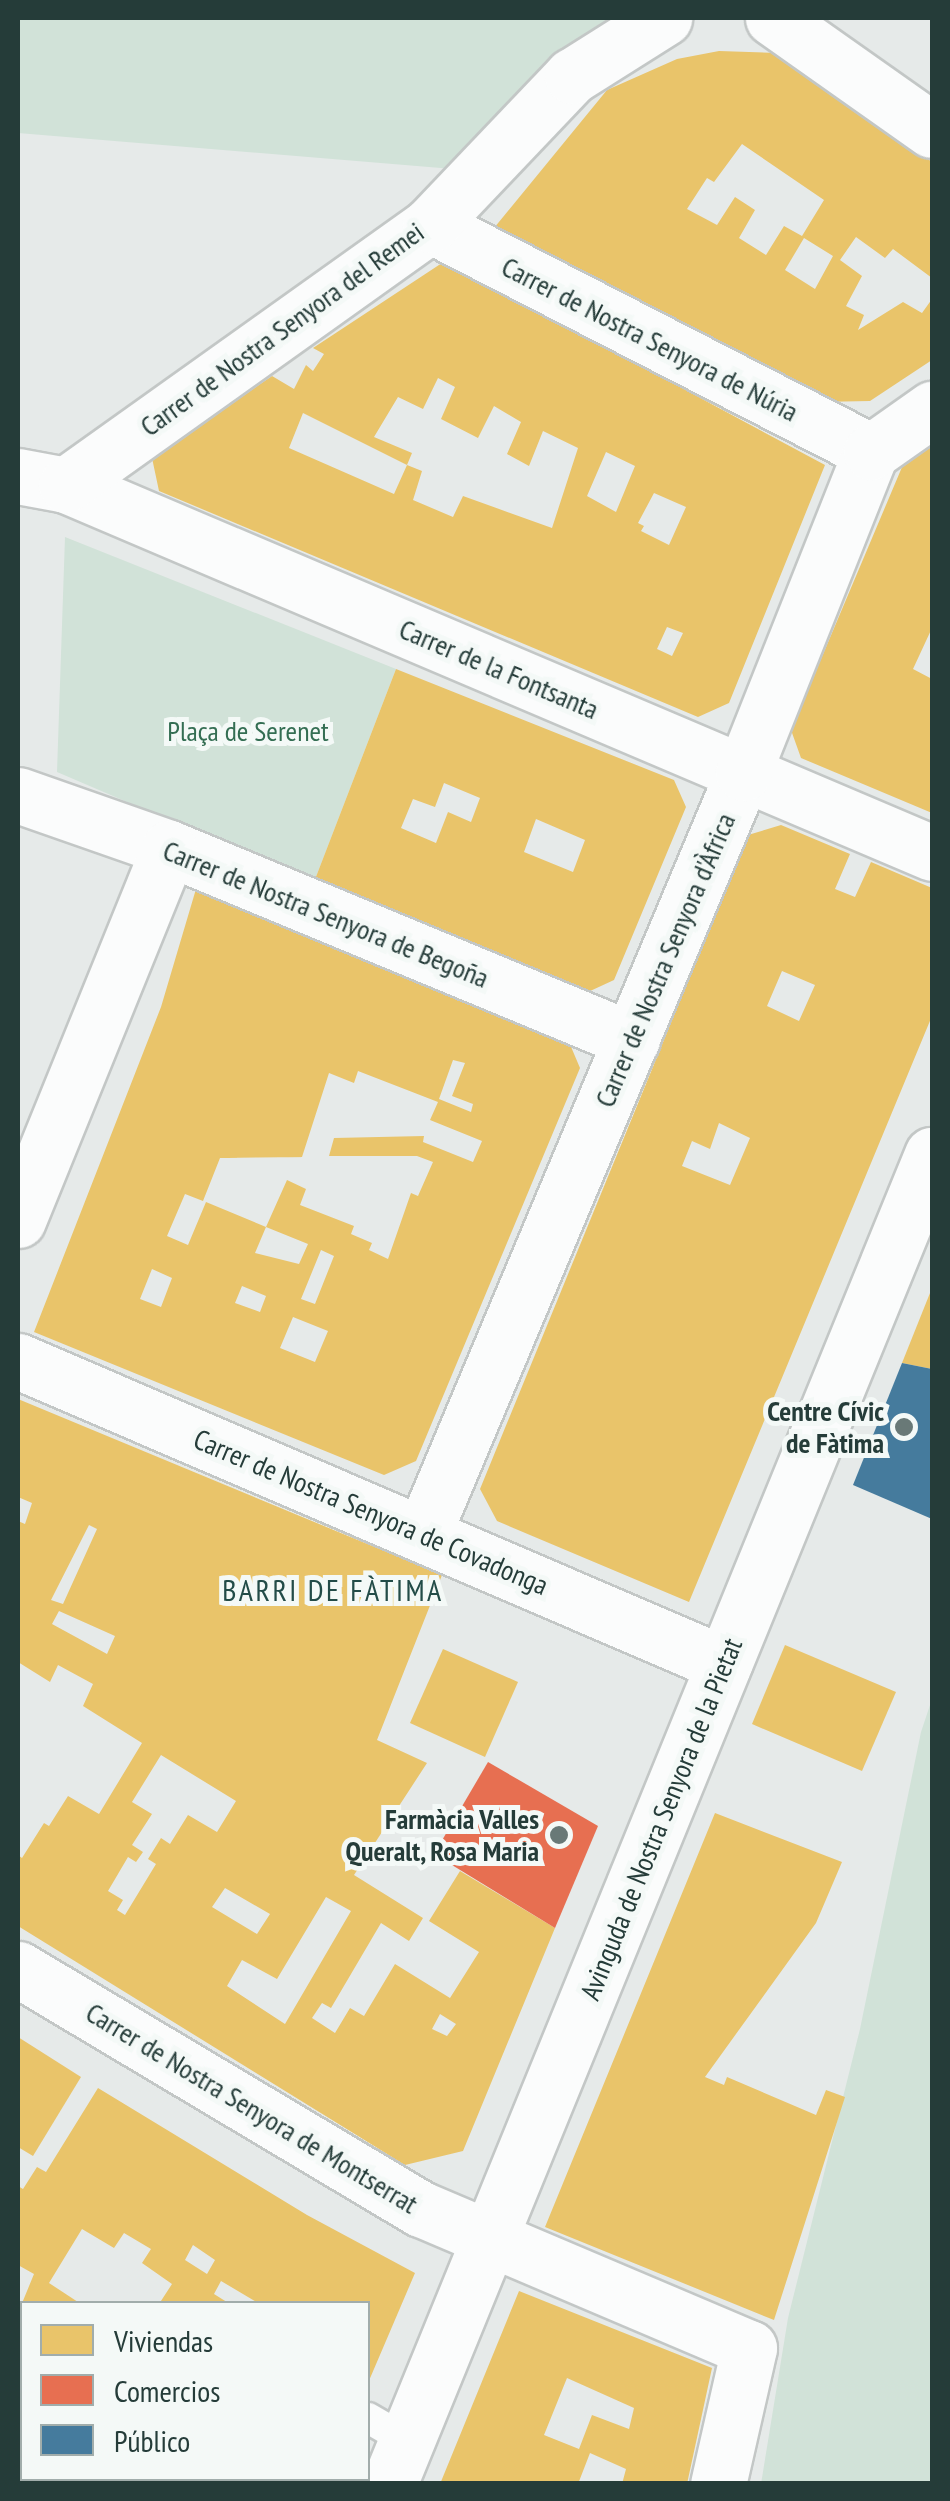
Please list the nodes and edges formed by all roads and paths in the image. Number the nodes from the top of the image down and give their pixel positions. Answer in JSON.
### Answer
{"nodes":[{"id":1,"x":664,"y":18,"type":"edge"},
{"id":2,"x":774,"y":18,"type":"edge"},
{"id":3,"x":932,"y":130,"type":"edge"},
{"id":4,"x":430,"y":225,"type":"junction"},
{"id":5,"x":932,"y":409,"type":"edge"},
{"id":6,"x":871,"y":452,"type":"junction"},
{"id":7,"x":42,"y":480,"type":"edge"},
{"id":8,"x":743,"y":773,"type":"junction"},
{"id":9,"x":18,"y":796,"type":"edge"},
{"id":10,"x":169,"y":848,"type":"junction"},
{"id":11,"x":932,"y":853,"type":"edge"},
{"id":12,"x":632,"y":1040,"type":"junction"},
{"id":13,"x":932,"y":1155,"type":"edge"},
{"id":14,"x":18,"y":1220,"type":"edge"},
{"id":15,"x":18,"y":1361,"type":"edge"},
{"id":16,"x":423,"y":1534,"type":"junction"},
{"id":17,"x":724,"y":1664,"type":"junction"},
{"id":18,"x":18,"y":1970,"type":"edge"},
{"id":19,"x":492,"y":2236,"type":"junction"},
{"id":20,"x":387,"y":2447,"type":"edge"},
{"id":21,"x":718,"y":2484,"type":"edge"}],
"edges":[{"from":1,"to":4,"type":"street","name":"Carrer de Nostra Senyora del Remei"},
{"from":2,"to":3,"type":"street"},
{"from":4,"to":6,"type":"street","name":"Carrer de Nostra Senyora de Núria"},
{"from":4,"to":7,"type":"street","name":"Carrer de Nostra Senyora del Remei"},
{"from":5,"to":6,"type":"street"},
{"from":6,"to":8,"type":"street","name":"Carrer de Nostra Senyora d'Àfrica"},
{"from":7,"to":8,"type":"street","name":"Carrer de la Fontsanta"},
{"from":8,"to":11,"type":"street","name":"Carrer de la Fontsanta"},
{"from":8,"to":12,"type":"street","name":"Carrer de Nostra Senyora d'Àfrica"},
{"from":9,"to":10,"type":"street","name":"Carrer de Nostra Senyora de Begoña"},
{"from":10,"to":12,"type":"street","name":"Carrer de Nostra Senyora de Begoña"},
{"from":10,"to":14,"type":"street"},
{"from":12,"to":16,"type":"street","name":"Carrer de Nostra Senyora d'Àfrica"},
{"from":13,"to":17,"type":"street","name":"Avinguda de Nostra Senyora de la Pietat"},
{"from":15,"to":16,"type":"street","name":"Carrer de Nostra Senyora de Covadonga"},
{"from":16,"to":17,"type":"street","name":"Carrer de Nostra Senyora de Covadonga"},
{"from":17,"to":19,"type":"street","name":"Avinguda de Nostra Senyora de la Pietat"},
{"from":18,"to":19,"type":"street","name":"Carrer de Nostra Senyora de Montserrat"},
{"from":19,"to":20,"type":"street","name":"Avinguda de Nostra Senyora de la Pietat"},
{"from":19,"to":21,"type":"street","name":"Carrer de Nostra Senyora de Montserrat"}]}
